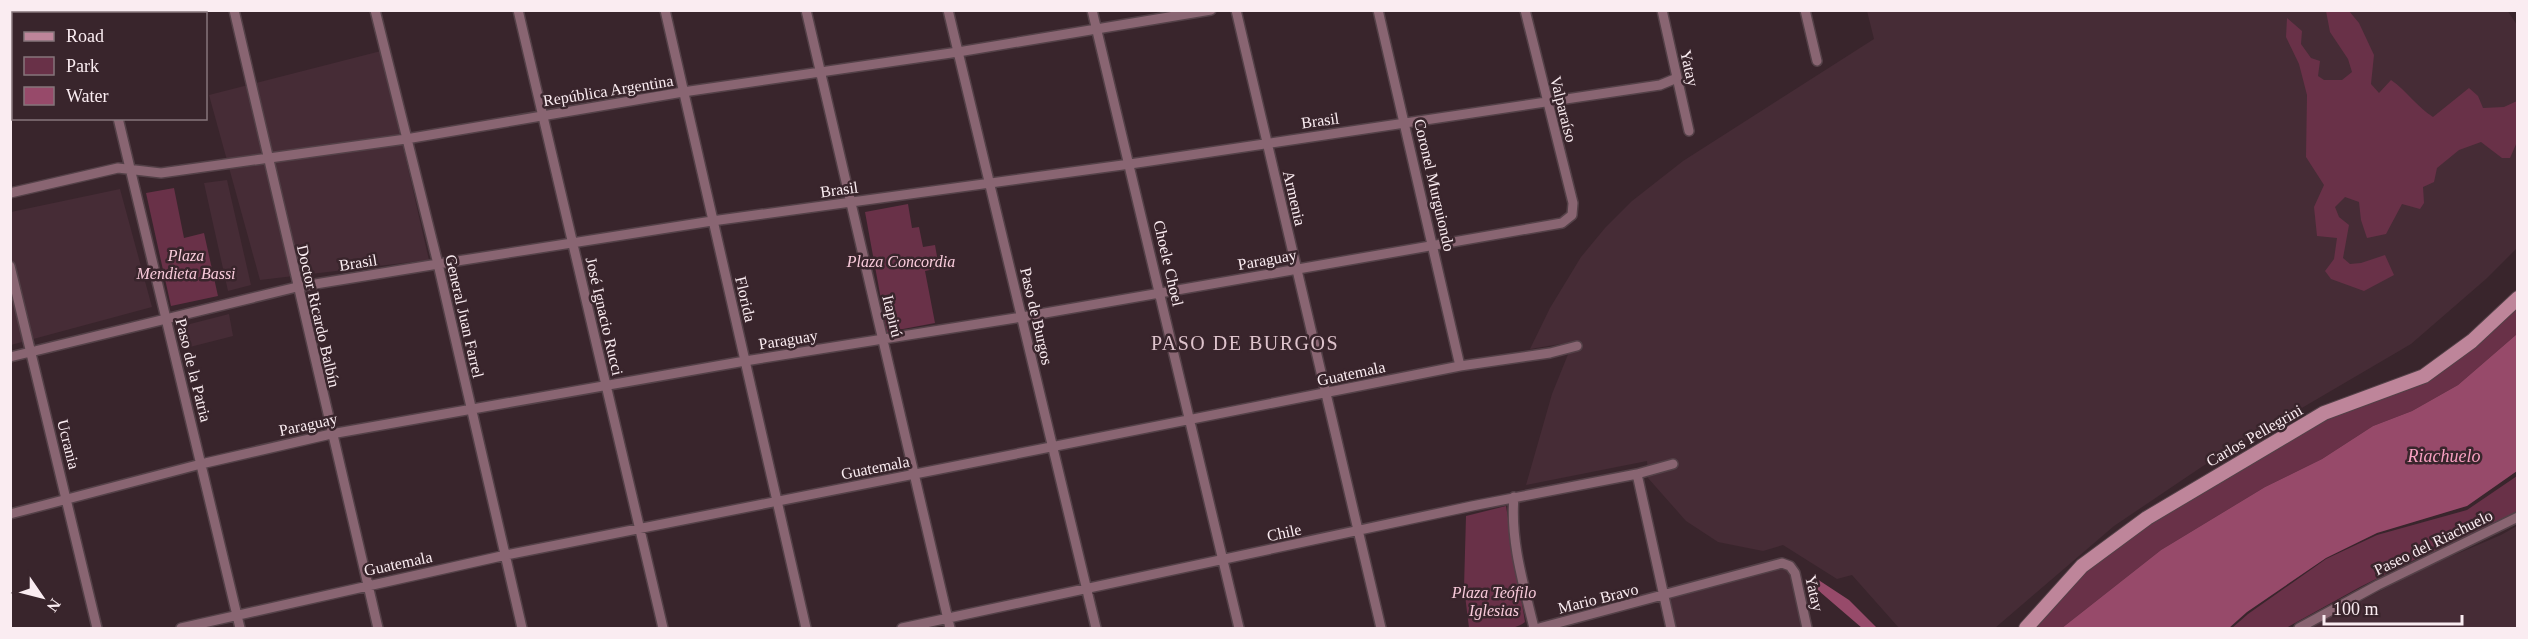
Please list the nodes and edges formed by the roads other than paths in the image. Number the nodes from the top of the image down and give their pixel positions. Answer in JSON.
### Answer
{"nodes":[{"id":1,"x":234,"y":10,"type":"edge"},
{"id":2,"x":375,"y":10,"type":"edge"},
{"id":3,"x":518,"y":10,"type":"edge"},
{"id":4,"x":664,"y":10,"type":"edge"},
{"id":5,"x":806,"y":10,"type":"edge"},
{"id":6,"x":948,"y":10,"type":"edge"},
{"id":7,"x":1092,"y":10,"type":"edge"},
{"id":8,"x":1211,"y":10,"type":"edge"},
{"id":9,"x":1236,"y":10,"type":"edge"},
{"id":10,"x":1378,"y":10,"type":"edge"},
{"id":11,"x":1525,"y":10,"type":"edge"},
{"id":12,"x":1662,"y":10,"type":"edge"},
{"id":13,"x":1805,"y":10,"type":"edge"},
{"id":14,"x":1096,"y":29,"type":"junction"},
{"id":15,"x":958,"y":52,"type":"junction"},
{"id":16,"x":1817,"y":61,"type":"dead end"},
{"id":17,"x":820,"y":73,"type":"junction"},
{"id":18,"x":1677,"y":78,"type":"junction"},
{"id":19,"x":683,"y":92,"type":"junction"},
{"id":20,"x":1546,"y":103,"type":"junction"},
{"id":21,"x":542,"y":116,"type":"junction"},
{"id":22,"x":119,"y":120,"type":"edge"},
{"id":23,"x":1406,"y":123,"type":"junction"},
{"id":24,"x":1689,"y":131,"type":"dead end"},
{"id":25,"x":406,"y":139,"type":"junction"},
{"id":26,"x":1266,"y":143,"type":"junction"},
{"id":27,"x":267,"y":158,"type":"junction"},
{"id":28,"x":1130,"y":164,"type":"junction"},
{"id":29,"x":131,"y":168,"type":"junction"},
{"id":30,"x":990,"y":182,"type":"junction"},
{"id":31,"x":10,"y":193,"type":"edge"},
{"id":32,"x":851,"y":202,"type":"junction"},
{"id":33,"x":1572,"y":215,"type":"joint"},
{"id":34,"x":712,"y":221,"type":"junction"},
{"id":35,"x":572,"y":242,"type":"junction"},
{"id":36,"x":1434,"y":247,"type":"junction"},
{"id":37,"x":438,"y":264,"type":"junction"},
{"id":38,"x":10,"y":266,"type":"edge"},
{"id":39,"x":1296,"y":269,"type":"junction"},
{"id":40,"x":297,"y":287,"type":"junction"},
{"id":41,"x":1160,"y":292,"type":"junction"},
{"id":42,"x":2517,"y":298,"type":"edge"},
{"id":43,"x":166,"y":317,"type":"junction"},
{"id":44,"x":1022,"y":317,"type":"junction"},
{"id":45,"x":883,"y":340,"type":"junction"},
{"id":46,"x":1577,"y":346,"type":"dead end"},
{"id":47,"x":30,"y":352,"type":"junction"},
{"id":48,"x":10,"y":357,"type":"edge"},
{"id":49,"x":745,"y":361,"type":"junction"},
{"id":50,"x":1460,"y":366,"type":"junction"},
{"id":51,"x":606,"y":386,"type":"junction"},
{"id":52,"x":1326,"y":394,"type":"junction"},
{"id":53,"x":472,"y":409,"type":"junction"},
{"id":54,"x":1191,"y":420,"type":"junction"},
{"id":55,"x":331,"y":434,"type":"junction"},
{"id":56,"x":1053,"y":448,"type":"junction"},
{"id":57,"x":201,"y":464,"type":"junction"},
{"id":58,"x":1673,"y":464,"type":"dead end"},
{"id":59,"x":1637,"y":474,"type":"junction"},
{"id":60,"x":914,"y":475,"type":"junction"},
{"id":61,"x":1514,"y":497,"type":"junction"},
{"id":62,"x":67,"y":500,"type":"junction"},
{"id":63,"x":777,"y":502,"type":"junction"},
{"id":64,"x":10,"y":514,"type":"edge"},
{"id":65,"x":2517,"y":517,"type":"edge"},
{"id":66,"x":639,"y":530,"type":"junction"},
{"id":67,"x":1359,"y":532,"type":"junction"},
{"id":68,"x":506,"y":555,"type":"junction"},
{"id":69,"x":1222,"y":560,"type":"junction"},
{"id":70,"x":1790,"y":566,"type":"joint"},
{"id":71,"x":368,"y":585,"type":"junction"},
{"id":72,"x":1086,"y":588,"type":"junction"},
{"id":73,"x":1664,"y":596,"type":"junction"},
{"id":74,"x":237,"y":616,"type":"junction"},
{"id":75,"x":949,"y":624,"type":"edge"},
{"id":76,"x":97,"y":628,"type":"edge"},
{"id":77,"x":181,"y":628,"type":"edge"},
{"id":78,"x":240,"y":628,"type":"edge"},
{"id":79,"x":378,"y":628,"type":"edge"},
{"id":80,"x":522,"y":628,"type":"edge"},
{"id":81,"x":663,"y":628,"type":"edge"},
{"id":82,"x":806,"y":628,"type":"edge"},
{"id":83,"x":902,"y":628,"type":"edge"},
{"id":84,"x":1095,"y":628,"type":"edge"},
{"id":85,"x":1239,"y":628,"type":"edge"},
{"id":86,"x":1381,"y":628,"type":"edge"},
{"id":87,"x":1534,"y":628,"type":"edge"},
{"id":88,"x":1539,"y":628,"type":"edge"},
{"id":89,"x":1671,"y":628,"type":"edge"},
{"id":90,"x":1808,"y":628,"type":"edge"},
{"id":91,"x":2026,"y":628,"type":"edge"},
{"id":92,"x":2299,"y":628,"type":"edge"}],
"edges":[{"from":1,"to":27,"type":"street","name":"Doctor Ricardo Balbín"},
{"from":2,"to":25,"type":"street","name":"General Juan Farrel"},
{"from":3,"to":21,"type":"street","name":"José Ignacio Rucci"},
{"from":4,"to":19,"type":"street","name":"Florida"},
{"from":5,"to":17,"type":"street","name":"Itapirú"},
{"from":6,"to":15,"type":"street","name":"Paso de Burgos"},
{"from":7,"to":14,"type":"street","name":"Choele Choel"},
{"from":8,"to":14,"type":"street","name":"República Argentina"},
{"from":9,"to":26,"type":"street","name":"Armenia"},
{"from":10,"to":23,"type":"street","name":"Coronel Murguiondo"},
{"from":11,"to":20,"type":"street","name":"Valparaíso"},
{"from":12,"to":18,"type":"street","name":"Yatay"},
{"from":13,"to":16,"type":"street"},
{"from":14,"to":15,"type":"street","name":"República Argentina"},
{"from":14,"to":28,"type":"street","name":"Choele Choel"},
{"from":15,"to":17,"type":"street","name":"República Argentina"},
{"from":15,"to":30,"type":"street","name":"Paso de Burgos"},
{"from":17,"to":19,"type":"street","name":"República Argentina"},
{"from":17,"to":32,"type":"street","name":"Itapirú"},
{"from":18,"to":20,"type":"street","name":"Brasil"},
{"from":18,"to":24,"type":"street","name":"Yatay"},
{"from":19,"to":21,"type":"street","name":"República Argentina"},
{"from":19,"to":34,"type":"street","name":"Florida"},
{"from":20,"to":23,"type":"street","name":"Brasil"},
{"from":20,"to":33,"type":"street","name":"Valparaíso"},
{"from":21,"to":25,"type":"street","name":"República Argentina"},
{"from":21,"to":35,"type":"street","name":"José Ignacio Rucci"},
{"from":22,"to":29,"type":"street","name":"Paso de la Patria"},
{"from":23,"to":26,"type":"street","name":"Brasil"},
{"from":23,"to":36,"type":"street","name":"Coronel Murguiondo"},
{"from":25,"to":27,"type":"street","name":"República Argentina"},
{"from":25,"to":37,"type":"street","name":"General Juan Farrel"},
{"from":26,"to":28,"type":"street","name":"Brasil"},
{"from":26,"to":39,"type":"street","name":"Armenia"},
{"from":27,"to":29,"type":"street","name":"República Argentina"},
{"from":27,"to":40,"type":"street","name":"Doctor Ricardo Balbín"},
{"from":28,"to":30,"type":"street","name":"Brasil"},
{"from":28,"to":41,"type":"street","name":"Choele Choel"},
{"from":29,"to":31,"type":"street","name":"República Argentina"},
{"from":29,"to":43,"type":"street","name":"Paso de la Patria"},
{"from":30,"to":32,"type":"street","name":"Brasil"},
{"from":30,"to":44,"type":"street","name":"Paso de Burgos"},
{"from":32,"to":34,"type":"street","name":"Brasil"},
{"from":32,"to":45,"type":"street","name":"Itapirú"},
{"from":33,"to":36,"type":"street","name":"Paraguay"},
{"from":34,"to":35,"type":"street","name":"Brasil"},
{"from":34,"to":49,"type":"street","name":"Florida"},
{"from":35,"to":37,"type":"street","name":"Brasil"},
{"from":35,"to":51,"type":"street","name":"José Ignacio Rucci"},
{"from":36,"to":39,"type":"street","name":"Paraguay"},
{"from":36,"to":50,"type":"street","name":"Coronel Murguiondo"},
{"from":37,"to":40,"type":"street","name":"Brasil"},
{"from":37,"to":53,"type":"street","name":"General Juan Farrel"},
{"from":38,"to":47,"type":"street","name":"Ucrania"},
{"from":39,"to":41,"type":"street","name":"Paraguay"},
{"from":39,"to":52,"type":"street","name":"Armenia"},
{"from":40,"to":43,"type":"street","name":"Brasil"},
{"from":40,"to":55,"type":"street","name":"Doctor Ricardo Balbín"},
{"from":41,"to":44,"type":"street","name":"Paraguay"},
{"from":41,"to":54,"type":"street","name":"Choele Choel"},
{"from":42,"to":91,"type":"street","name":"Carlos Pellegrini"},
{"from":43,"to":47,"type":"street","name":"Brasil"},
{"from":43,"to":57,"type":"street","name":"Paso de la Patria"},
{"from":44,"to":45,"type":"street","name":"Paraguay"},
{"from":44,"to":56,"type":"street","name":"Paso de Burgos"},
{"from":45,"to":49,"type":"street","name":"Paraguay"},
{"from":45,"to":60,"type":"street","name":"Itapirú"},
{"from":46,"to":50,"type":"street","name":"Guatemala"},
{"from":47,"to":48,"type":"street","name":"Brasil"},
{"from":47,"to":62,"type":"street","name":"Ucrania"},
{"from":49,"to":51,"type":"street","name":"Paraguay"},
{"from":49,"to":63,"type":"street","name":"Florida"},
{"from":50,"to":52,"type":"street","name":"Guatemala"},
{"from":51,"to":53,"type":"street","name":"Paraguay"},
{"from":51,"to":66,"type":"street","name":"José Ignacio Rucci"},
{"from":52,"to":54,"type":"street","name":"Guatemala"},
{"from":52,"to":67,"type":"street","name":"Armenia"},
{"from":53,"to":55,"type":"street","name":"Paraguay"},
{"from":53,"to":68,"type":"street","name":"General Juan Farrel"},
{"from":54,"to":56,"type":"street","name":"Guatemala"},
{"from":54,"to":69,"type":"street","name":"Choele Choel"},
{"from":55,"to":57,"type":"street","name":"Paraguay"},
{"from":55,"to":71,"type":"street","name":"Doctor Ricardo Balbín"},
{"from":56,"to":60,"type":"street","name":"Guatemala"},
{"from":56,"to":72,"type":"street","name":"Paso de Burgos"},
{"from":57,"to":62,"type":"street","name":"Paraguay"},
{"from":57,"to":74,"type":"street","name":"Paso de la Patria"},
{"from":58,"to":59,"type":"street","name":"Chile"},
{"from":59,"to":61,"type":"street","name":"Chile"},
{"from":59,"to":73,"type":"street"},
{"from":60,"to":63,"type":"street","name":"Guatemala"},
{"from":60,"to":75,"type":"street","name":"Itapirú"},
{"from":61,"to":67,"type":"street","name":"Chile"},
{"from":61,"to":87,"type":"street"},
{"from":62,"to":64,"type":"street","name":"Paraguay"},
{"from":62,"to":76,"type":"street","name":"Ucrania"},
{"from":63,"to":66,"type":"street","name":"Guatemala"},
{"from":63,"to":82,"type":"street","name":"Florida"},
{"from":65,"to":92,"type":"street","name":"Paseo del Riachuelo"},
{"from":66,"to":68,"type":"street","name":"Guatemala"},
{"from":66,"to":81,"type":"street","name":"José Ignacio Rucci"},
{"from":67,"to":69,"type":"street","name":"Chile"},
{"from":67,"to":86,"type":"street","name":"Armenia"},
{"from":68,"to":71,"type":"street","name":"Guatemala"},
{"from":68,"to":80,"type":"street","name":"General Juan Farrel"},
{"from":69,"to":72,"type":"street","name":"Chile"},
{"from":69,"to":85,"type":"street","name":"Choele Choel"},
{"from":70,"to":73,"type":"street","name":"Mario Bravo"},
{"from":70,"to":90,"type":"street","name":"Yatay"},
{"from":71,"to":74,"type":"street","name":"Guatemala"},
{"from":71,"to":79,"type":"street","name":"Doctor Ricardo Balbín"},
{"from":72,"to":75,"type":"street","name":"Chile"},
{"from":72,"to":84,"type":"street","name":"Paso de Burgos"},
{"from":73,"to":88,"type":"street","name":"Mario Bravo"},
{"from":73,"to":89,"type":"street"},
{"from":74,"to":77,"type":"street","name":"Guatemala"},
{"from":74,"to":78,"type":"street","name":"Paso de la Patria"},
{"from":75,"to":83,"type":"street","name":"Chile"}]}
